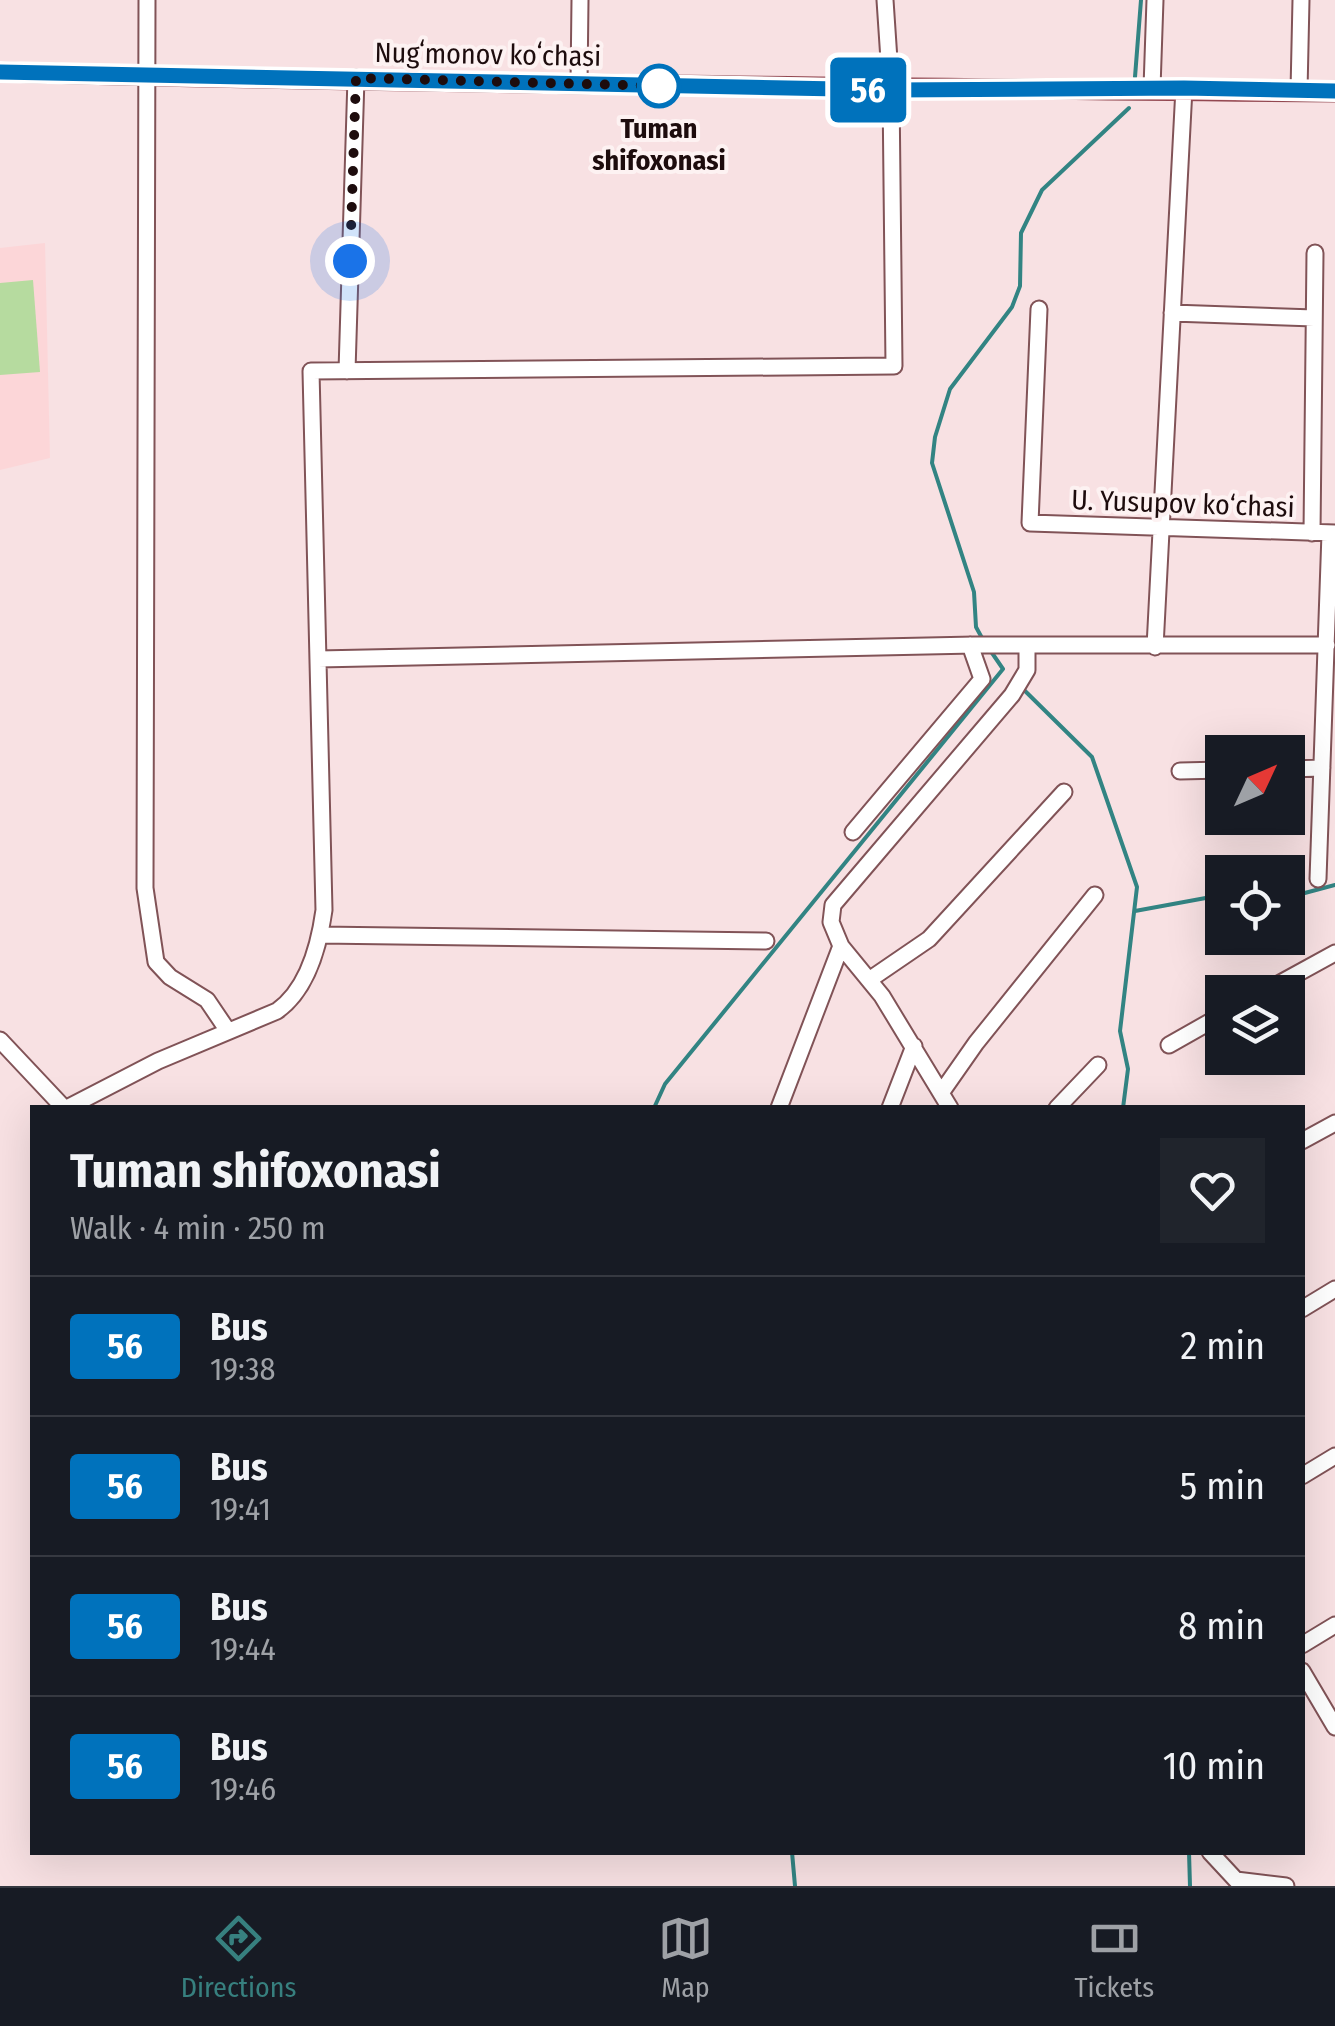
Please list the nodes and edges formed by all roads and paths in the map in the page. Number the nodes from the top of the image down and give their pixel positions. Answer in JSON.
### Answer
{"nodes":[{"id":1,"x":147,"y":0,"type":"edge"},
{"id":2,"x":580,"y":0,"type":"edge"},
{"id":3,"x":885,"y":0,"type":"edge"},
{"id":4,"x":1155,"y":0,"type":"edge"},
{"id":5,"x":1301,"y":0,"type":"edge"},
{"id":6,"x":0,"y":72,"type":"edge"},
{"id":7,"x":147,"y":76,"type":"junction"},
{"id":8,"x":356,"y":78,"type":"junction"},
{"id":9,"x":579,"y":84,"type":"junction"},
{"id":10,"x":1152,"y":88,"type":"junction"},
{"id":11,"x":1184,"y":88,"type":"junction"},
{"id":12,"x":891,"y":90,"type":"junction"},
{"id":13,"x":1299,"y":91,"type":"junction"},
{"id":14,"x":1335,"y":92,"type":"edge"},
{"id":15,"x":1315,"y":253,"type":"dead end"},
{"id":16,"x":1039,"y":309,"type":"dead end"},
{"id":17,"x":1172,"y":313,"type":"junction"},
{"id":18,"x":1314,"y":318,"type":"junction"},
{"id":19,"x":347,"y":371,"type":"junction"},
{"id":20,"x":1161,"y":528,"type":"junction"},
{"id":21,"x":1312,"y":532,"type":"junction"},
{"id":22,"x":1333,"y":533,"type":"edge"},
{"id":23,"x":972,"y":645,"type":"junction"},
{"id":24,"x":1027,"y":646,"type":"junction"},
{"id":25,"x":1327,"y":646,"type":"junction"},
{"id":26,"x":1156,"y":647,"type":"junction"},
{"id":27,"x":318,"y":659,"type":"junction"},
{"id":28,"x":1305,"y":768,"type":"edge"},
{"id":29,"x":1322,"y":768,"type":"junction"},
{"id":30,"x":1205,"y":770,"type":"edge"},
{"id":31,"x":1180,"y":771,"type":"dead end"},
{"id":32,"x":1064,"y":792,"type":"dead end"},
{"id":33,"x":853,"y":832,"type":"dead end"},
{"id":34,"x":1318,"y":879,"type":"dead end"},
{"id":35,"x":1096,"y":895,"type":"dead end"},
{"id":36,"x":320,"y":935,"type":"junction"},
{"id":37,"x":766,"y":941,"type":"dead end"},
{"id":38,"x":842,"y":946,"type":"junction"},
{"id":39,"x":1335,"y":954,"type":"edge"},
{"id":40,"x":1296,"y":975,"type":"edge"},
{"id":41,"x":870,"y":980,"type":"junction"},
{"id":42,"x":1205,"y":1024,"type":"edge"},
{"id":43,"x":228,"y":1031,"type":"junction"},
{"id":44,"x":0,"y":1040,"type":"edge"},
{"id":45,"x":1168,"y":1045,"type":"dead end"},
{"id":46,"x":914,"y":1046,"type":"junction"},
{"id":47,"x":1098,"y":1065,"type":"dead end"},
{"id":48,"x":946,"y":1100,"type":"edge"},
{"id":49,"x":63,"y":1105,"type":"edge"},
{"id":50,"x":72,"y":1105,"type":"edge"},
{"id":51,"x":779,"y":1105,"type":"edge"},
{"id":52,"x":891,"y":1105,"type":"edge"},
{"id":53,"x":1060,"y":1105,"type":"edge"},
{"id":54,"x":1335,"y":1123,"type":"edge"},
{"id":55,"x":1305,"y":1139,"type":"edge"},
{"id":56,"x":1335,"y":1289,"type":"edge"},
{"id":57,"x":1305,"y":1307,"type":"edge"},
{"id":58,"x":1335,"y":1456,"type":"edge"},
{"id":59,"x":1305,"y":1474,"type":"edge"},
{"id":60,"x":1335,"y":1625,"type":"edge"},
{"id":61,"x":1305,"y":1643,"type":"edge"},
{"id":62,"x":1305,"y":1676,"type":"edge"},
{"id":63,"x":1335,"y":1728,"type":"edge"},
{"id":64,"x":1213,"y":1855,"type":"edge"},
{"id":65,"x":1286,"y":1886,"type":"edge"}],
"edges":[{"from":1,"to":7,"type":"street"},
{"from":2,"to":9,"type":"street"},
{"from":3,"to":12,"type":"street"},
{"from":4,"to":10,"type":"street"},
{"from":5,"to":13,"type":"street"},
{"from":6,"to":7,"type":"main road","name":"Nugʻmonov koʻchasi"},
{"from":7,"to":8,"type":"main road","name":"Nugʻmonov koʻchasi"},
{"from":7,"to":43,"type":"street"},
{"from":8,"to":9,"type":"main road","name":"Nugʻmonov koʻchasi"},
{"from":8,"to":19,"type":"street"},
{"from":9,"to":12,"type":"main road","name":"Nugʻmonov koʻchasi"},
{"from":10,"to":11,"type":"main road","name":"Nugʻmonov koʻchasi"},
{"from":10,"to":12,"type":"main road","name":"Nugʻmonov koʻchasi"},
{"from":11,"to":13,"type":"main road","name":"Nugʻmonov koʻchasi"},
{"from":11,"to":17,"type":"street"},
{"from":12,"to":19,"type":"street"},
{"from":13,"to":14,"type":"main road","name":"Nugʻmonov koʻchasi"},
{"from":15,"to":18,"type":"street"},
{"from":16,"to":20,"type":"street","name":"U. Yusupov ko‘chasi"},
{"from":17,"to":18,"type":"street"},
{"from":17,"to":20,"type":"street"},
{"from":18,"to":21,"type":"street"},
{"from":19,"to":27,"type":"street"},
{"from":20,"to":21,"type":"street","name":"U. Yusupov ko‘chasi"},
{"from":20,"to":26,"type":"street"},
{"from":21,"to":22,"type":"street","name":"U. Yusupov ko‘chasi"},
{"from":22,"to":25,"type":"street"},
{"from":23,"to":24,"type":"street"},
{"from":23,"to":27,"type":"street"},
{"from":23,"to":33,"type":"street"},
{"from":24,"to":26,"type":"street"},
{"from":24,"to":38,"type":"street"},
{"from":25,"to":26,"type":"street"},
{"from":25,"to":29,"type":"street"},
{"from":27,"to":36,"type":"street"},
{"from":28,"to":29,"type":"street"},
{"from":29,"to":34,"type":"street"},
{"from":30,"to":31,"type":"street"},
{"from":32,"to":41,"type":"street"},
{"from":35,"to":48,"type":"street"},
{"from":36,"to":37,"type":"street"},
{"from":36,"to":43,"type":"street"},
{"from":38,"to":41,"type":"street"},
{"from":38,"to":51,"type":"street"},
{"from":39,"to":40,"type":"street"},
{"from":41,"to":46,"type":"street"},
{"from":42,"to":45,"type":"street"},
{"from":43,"to":50,"type":"street"},
{"from":44,"to":49,"type":"street"},
{"from":46,"to":48,"type":"street"},
{"from":46,"to":52,"type":"street"},
{"from":47,"to":53,"type":"street"},
{"from":54,"to":55,"type":"street"},
{"from":56,"to":57,"type":"street"},
{"from":58,"to":59,"type":"street"},
{"from":60,"to":61,"type":"street"},
{"from":62,"to":63,"type":"street"},
{"from":64,"to":65,"type":"street"}]}
